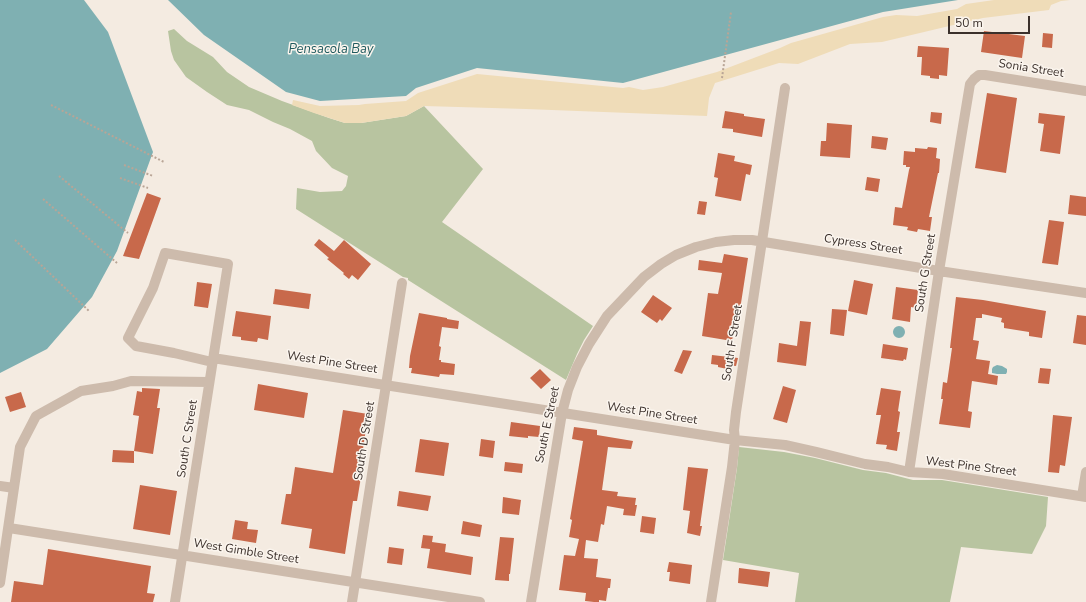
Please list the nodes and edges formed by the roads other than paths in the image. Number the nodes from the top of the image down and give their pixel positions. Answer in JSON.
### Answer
{"nodes":[{"id":1,"x":974,"y":79,"type":"joint"},
{"id":2,"x":785,"y":88,"type":"dead end"},
{"id":3,"x":1086,"y":90,"type":"edge"},
{"id":4,"x":762,"y":241,"type":"junction"},
{"id":5,"x":940,"y":271,"type":"junction"},
{"id":6,"x":644,"y":277,"type":"joint"},
{"id":7,"x":225,"y":280,"type":"joint"},
{"id":8,"x":402,"y":283,"type":"dead end"},
{"id":9,"x":1086,"y":293,"type":"edge"},
{"id":10,"x":213,"y":360,"type":"junction"},
{"id":11,"x":209,"y":382,"type":"junction"},
{"id":12,"x":386,"y":385,"type":"junction"},
{"id":13,"x":562,"y":413,"type":"junction"},
{"id":14,"x":734,"y":440,"type":"junction"},
{"id":15,"x":909,"y":472,"type":"junction"},
{"id":16,"x":1086,"y":472,"type":"edge"},
{"id":17,"x":0,"y":486,"type":"edge"},
{"id":18,"x":14,"y":488,"type":"junction"},
{"id":19,"x":1084,"y":496,"type":"edge"},
{"id":20,"x":7,"y":522,"type":"edge"},
{"id":21,"x":183,"y":555,"type":"junction"},
{"id":22,"x":355,"y":582,"type":"junction"},
{"id":23,"x":0,"y":583,"type":"edge"},
{"id":24,"x":175,"y":602,"type":"edge"},
{"id":25,"x":352,"y":602,"type":"edge"},
{"id":26,"x":480,"y":602,"type":"edge"},
{"id":27,"x":531,"y":602,"type":"edge"},
{"id":28,"x":711,"y":602,"type":"edge"}],
"edges":[{"from":1,"to":3,"type":"street","name":"Sonia Street"},
{"from":1,"to":5,"type":"street","name":"South G Street"},
{"from":2,"to":4,"type":"street","name":"South F Street"},
{"from":4,"to":5,"type":"street","name":"Cypress Street"},
{"from":4,"to":6,"type":"street","name":"Cypress Street"},
{"from":4,"to":14,"type":"street","name":"South F Street"},
{"from":5,"to":9,"type":"street","name":"Cypress Street"},
{"from":5,"to":15,"type":"street","name":"South G Street"},
{"from":6,"to":13,"type":"street","name":"South E Street"},
{"from":7,"to":10,"type":"street","name":"South C Street"},
{"from":7,"to":10,"type":"street","name":"West Pine Street"},
{"from":8,"to":12,"type":"street","name":"South D Street"},
{"from":10,"to":11,"type":"street","name":"South C Street"},
{"from":10,"to":12,"type":"street","name":"West Pine Street"},
{"from":11,"to":18,"type":"street"},
{"from":11,"to":21,"type":"street","name":"South C Street"},
{"from":12,"to":13,"type":"street","name":"West Pine Street"},
{"from":12,"to":22,"type":"street","name":"South D Street"},
{"from":13,"to":14,"type":"street","name":"West Pine Street"},
{"from":13,"to":27,"type":"street","name":"South E Street"},
{"from":14,"to":15,"type":"street","name":"West Pine Street"},
{"from":14,"to":28,"type":"street","name":"South F Street"},
{"from":15,"to":19,"type":"street","name":"West Pine Street"},
{"from":16,"to":19,"type":"street"},
{"from":17,"to":18,"type":"street"},
{"from":18,"to":20,"type":"street"},
{"from":20,"to":21,"type":"street","name":"West Gimble Street"},
{"from":20,"to":23,"type":"street"},
{"from":21,"to":22,"type":"street","name":"West Gimble Street"},
{"from":21,"to":24,"type":"street","name":"South C Street"},
{"from":22,"to":25,"type":"street","name":"South D Street"},
{"from":22,"to":26,"type":"street","name":"West Gimble Street"}]}
